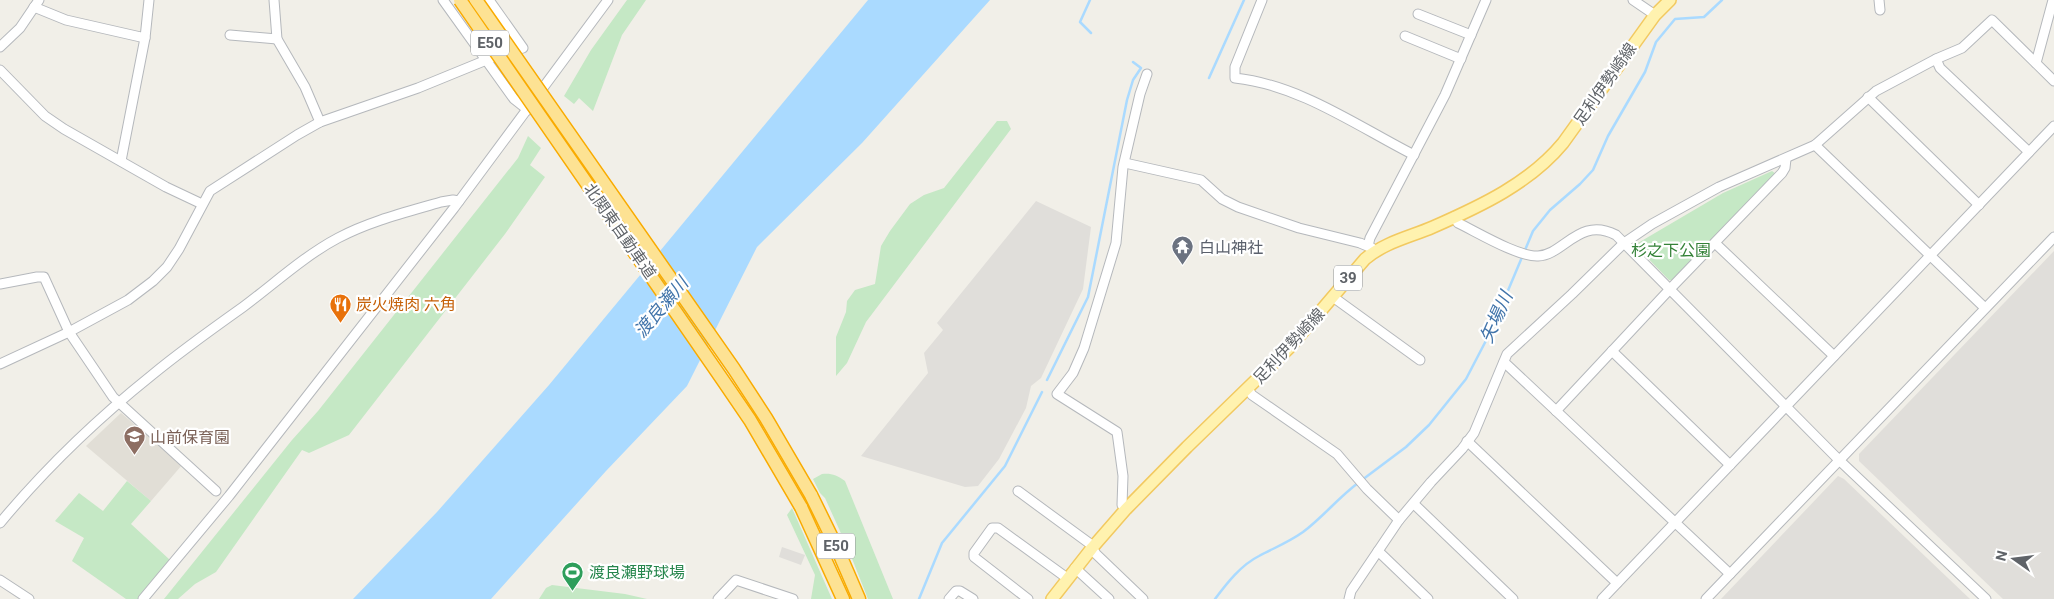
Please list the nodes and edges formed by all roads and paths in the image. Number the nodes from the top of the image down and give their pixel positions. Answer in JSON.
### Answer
{"nodes":[{"id":1,"x":149,"y":0,"type":"edge"},
{"id":2,"x":274,"y":0,"type":"edge"},
{"id":3,"x":443,"y":0,"type":"edge"},
{"id":4,"x":460,"y":0,"type":"edge"},
{"id":5,"x":476,"y":0,"type":"edge"},
{"id":6,"x":489,"y":0,"type":"edge"},
{"id":7,"x":608,"y":0,"type":"edge"},
{"id":8,"x":1262,"y":0,"type":"edge"},
{"id":9,"x":1486,"y":0,"type":"edge"},
{"id":10,"x":1633,"y":0,"type":"edge"},
{"id":11,"x":1670,"y":0,"type":"edge"},
{"id":12,"x":2053,"y":0,"type":"edge"},
{"id":13,"x":37,"y":4,"type":"edge"},
{"id":14,"x":1418,"y":14,"type":"dead end"},
{"id":15,"x":1654,"y":15,"type":"junction"},
{"id":16,"x":230,"y":35,"type":"dead end"},
{"id":17,"x":1472,"y":35,"type":"junction"},
{"id":18,"x":1405,"y":36,"type":"dead end"},
{"id":19,"x":145,"y":38,"type":"junction"},
{"id":20,"x":277,"y":38,"type":"junction"},
{"id":21,"x":0,"y":47,"type":"edge"},
{"id":22,"x":1461,"y":59,"type":"junction"},
{"id":23,"x":1936,"y":59,"type":"junction"},
{"id":24,"x":485,"y":60,"type":"junction"},
{"id":25,"x":2036,"y":63,"type":"junction"},
{"id":26,"x":0,"y":70,"type":"edge"},
{"id":27,"x":1147,"y":74,"type":"dead end"},
{"id":28,"x":2054,"y":81,"type":"edge"},
{"id":29,"x":1868,"y":97,"type":"junction"},
{"id":30,"x":528,"y":110,"type":"junction"},
{"id":31,"x":320,"y":122,"type":"junction"},
{"id":32,"x":2054,"y":126,"type":"edge"},
{"id":33,"x":1815,"y":145,"type":"junction"},
{"id":34,"x":2029,"y":152,"type":"junction"},
{"id":35,"x":1414,"y":155,"type":"junction"},
{"id":36,"x":1786,"y":159,"type":"junction"},
{"id":37,"x":121,"y":161,"type":"junction"},
{"id":38,"x":1124,"y":163,"type":"junction"},
{"id":39,"x":459,"y":201,"type":"junction"},
{"id":40,"x":202,"y":204,"type":"junction"},
{"id":41,"x":1979,"y":205,"type":"junction"},
{"id":42,"x":1454,"y":217,"type":"junction"},
{"id":43,"x":2054,"y":236,"type":"edge"},
{"id":44,"x":1624,"y":243,"type":"junction"},
{"id":45,"x":1715,"y":243,"type":"junction"},
{"id":46,"x":1372,"y":248,"type":"junction"},
{"id":47,"x":1930,"y":256,"type":"junction"},
{"id":48,"x":0,"y":284,"type":"edge"},
{"id":49,"x":1670,"y":289,"type":"junction"},
{"id":50,"x":1333,"y":297,"type":"junction"},
{"id":51,"x":1985,"y":308,"type":"junction"},
{"id":52,"x":69,"y":332,"type":"junction"},
{"id":53,"x":1612,"y":351,"type":"junction"},
{"id":54,"x":1834,"y":356,"type":"junction"},
{"id":55,"x":1420,"y":360,"type":"dead end"},
{"id":56,"x":1504,"y":362,"type":"junction"},
{"id":57,"x":0,"y":364,"type":"edge"},
{"id":58,"x":1248,"y":389,"type":"junction"},
{"id":59,"x":118,"y":404,"type":"junction"},
{"id":60,"x":1786,"y":406,"type":"junction"},
{"id":61,"x":1556,"y":411,"type":"junction"},
{"id":62,"x":1467,"y":441,"type":"junction"},
{"id":63,"x":1839,"y":460,"type":"junction"},
{"id":64,"x":1730,"y":465,"type":"junction"},
{"id":65,"x":1018,"y":491,"type":"dead end"},
{"id":66,"x":216,"y":492,"type":"dead end"},
{"id":67,"x":1414,"y":504,"type":"junction"},
{"id":68,"x":1126,"y":509,"type":"junction"},
{"id":69,"x":1399,"y":520,"type":"junction"},
{"id":70,"x":1675,"y":522,"type":"junction"},
{"id":71,"x":0,"y":523,"type":"edge"},
{"id":72,"x":1092,"y":548,"type":"junction"},
{"id":73,"x":1378,"y":551,"type":"junction"},
{"id":74,"x":1075,"y":568,"type":"junction"},
{"id":75,"x":1730,"y":574,"type":"junction"},
{"id":76,"x":1067,"y":578,"type":"junction"},
{"id":77,"x":0,"y":580,"type":"edge"},
{"id":78,"x":1617,"y":583,"type":"junction"},
{"id":79,"x":779,"y":597,"type":"edge"},
{"id":80,"x":29,"y":599,"type":"edge"},
{"id":81,"x":143,"y":599,"type":"edge"},
{"id":82,"x":718,"y":599,"type":"edge"},
{"id":83,"x":793,"y":599,"type":"edge"},
{"id":84,"x":843,"y":599,"type":"edge"},
{"id":85,"x":859,"y":599,"type":"edge"},
{"id":86,"x":949,"y":599,"type":"edge"},
{"id":87,"x":973,"y":599,"type":"edge"},
{"id":88,"x":1028,"y":599,"type":"edge"},
{"id":89,"x":1052,"y":599,"type":"edge"},
{"id":90,"x":1109,"y":599,"type":"edge"},
{"id":91,"x":1143,"y":599,"type":"edge"},
{"id":92,"x":1349,"y":599,"type":"edge"},
{"id":93,"x":1428,"y":599,"type":"edge"},
{"id":94,"x":1513,"y":599,"type":"edge"},
{"id":95,"x":1602,"y":599,"type":"edge"},
{"id":96,"x":1706,"y":599,"type":"edge"},
{"id":97,"x":1986,"y":599,"type":"edge"}],
"edges":[{"from":1,"to":19,"type":"street"},
{"from":2,"to":20,"type":"street"},
{"from":3,"to":24,"type":"street"},
{"from":4,"to":84,"type":"highway","name":"北関東自動車道","number":"E50","bridge":true},
{"from":5,"to":85,"type":"highway","name":"北関東自動車道","number":"E50","bridge":true},
{"from":6,"to":24,"type":"street"},
{"from":7,"to":30,"type":"street"},
{"from":8,"to":35,"type":"street"},
{"from":9,"to":17,"type":"street"},
{"from":10,"to":15,"type":"street"},
{"from":11,"to":15,"type":"main road","name":"足利伊勢崎線","number":"39"},
{"from":12,"to":25,"type":"street"},
{"from":13,"to":19,"type":"street"},
{"from":13,"to":21,"type":"street"},
{"from":14,"to":17,"type":"street"},
{"from":15,"to":42,"type":"main road","name":"足利伊勢崎線","number":"39"},
{"from":16,"to":20,"type":"street"},
{"from":17,"to":22,"type":"street"},
{"from":18,"to":22,"type":"street"},
{"from":19,"to":37,"type":"street"},
{"from":20,"to":31,"type":"street"},
{"from":22,"to":35,"type":"street"},
{"from":23,"to":25,"type":"street"},
{"from":23,"to":29,"type":"street"},
{"from":23,"to":34,"type":"street"},
{"from":24,"to":30,"type":"street"},
{"from":24,"to":31,"type":"street"},
{"from":25,"to":28,"type":"street"},
{"from":26,"to":37,"type":"street"},
{"from":27,"to":38,"type":"street"},
{"from":29,"to":33,"type":"street"},
{"from":29,"to":41,"type":"street"},
{"from":30,"to":39,"type":"street"},
{"from":31,"to":40,"type":"street"},
{"from":32,"to":34,"type":"street"},
{"from":33,"to":36,"type":"street"},
{"from":33,"to":47,"type":"street"},
{"from":34,"to":41,"type":"street"},
{"from":35,"to":46,"type":"street"},
{"from":36,"to":44,"type":"street"},
{"from":36,"to":45,"type":"street"},
{"from":37,"to":40,"type":"street"},
{"from":38,"to":46,"type":"street"},
{"from":38,"to":68,"type":"street"},
{"from":39,"to":59,"type":"street"},
{"from":39,"to":81,"type":"street"},
{"from":40,"to":52,"type":"street"},
{"from":41,"to":47,"type":"street"},
{"from":42,"to":44,"type":"street"},
{"from":42,"to":46,"type":"main road","name":"足利伊勢崎線","number":"39"},
{"from":43,"to":51,"type":"street"},
{"from":44,"to":49,"type":"street"},
{"from":44,"to":56,"type":"street"},
{"from":45,"to":49,"type":"street"},
{"from":45,"to":54,"type":"street"},
{"from":46,"to":50,"type":"main road","name":"足利伊勢崎線","number":"39"},
{"from":47,"to":51,"type":"street"},
{"from":47,"to":54,"type":"street"},
{"from":48,"to":52,"type":"street"},
{"from":49,"to":53,"type":"street"},
{"from":49,"to":60,"type":"street"},
{"from":50,"to":55,"type":"street"},
{"from":50,"to":58,"type":"main road","name":"足利伊勢崎線","number":"39"},
{"from":51,"to":63,"type":"street"},
{"from":52,"to":57,"type":"street"},
{"from":52,"to":59,"type":"street"},
{"from":53,"to":61,"type":"street"},
{"from":53,"to":64,"type":"street"},
{"from":54,"to":60,"type":"street"},
{"from":56,"to":61,"type":"street"},
{"from":56,"to":62,"type":"street"},
{"from":58,"to":68,"type":"main road","name":"足利伊勢崎線","number":"39"},
{"from":58,"to":69,"type":"street"},
{"from":59,"to":66,"type":"street"},
{"from":59,"to":71,"type":"street"},
{"from":60,"to":63,"type":"street"},
{"from":60,"to":64,"type":"street"},
{"from":61,"to":70,"type":"street"},
{"from":62,"to":67,"type":"street"},
{"from":62,"to":78,"type":"street"},
{"from":63,"to":75,"type":"street"},
{"from":63,"to":97,"type":"street"},
{"from":64,"to":70,"type":"street"},
{"from":65,"to":72,"type":"street"},
{"from":67,"to":69,"type":"street"},
{"from":67,"to":94,"type":"street"},
{"from":68,"to":72,"type":"main road","name":"足利伊勢崎線","number":"39"},
{"from":69,"to":73,"type":"street"},
{"from":70,"to":75,"type":"street"},
{"from":70,"to":78,"type":"street"},
{"from":72,"to":74,"type":"main road","name":"足利伊勢崎線","number":"39"},
{"from":72,"to":91,"type":"street"},
{"from":73,"to":92,"type":"street"},
{"from":73,"to":93,"type":"street"},
{"from":74,"to":76,"type":"main road","name":"足利伊勢崎線","number":"39"},
{"from":74,"to":90,"type":"street"},
{"from":75,"to":96,"type":"street"},
{"from":76,"to":88,"type":"street"},
{"from":76,"to":89,"type":"main road","name":"足利伊勢崎線","number":"39"},
{"from":77,"to":80,"type":"street"},
{"from":78,"to":95,"type":"street"},
{"from":79,"to":82,"type":"street"},
{"from":79,"to":83,"type":"street"},
{"from":86,"to":87,"type":"street"}]}
